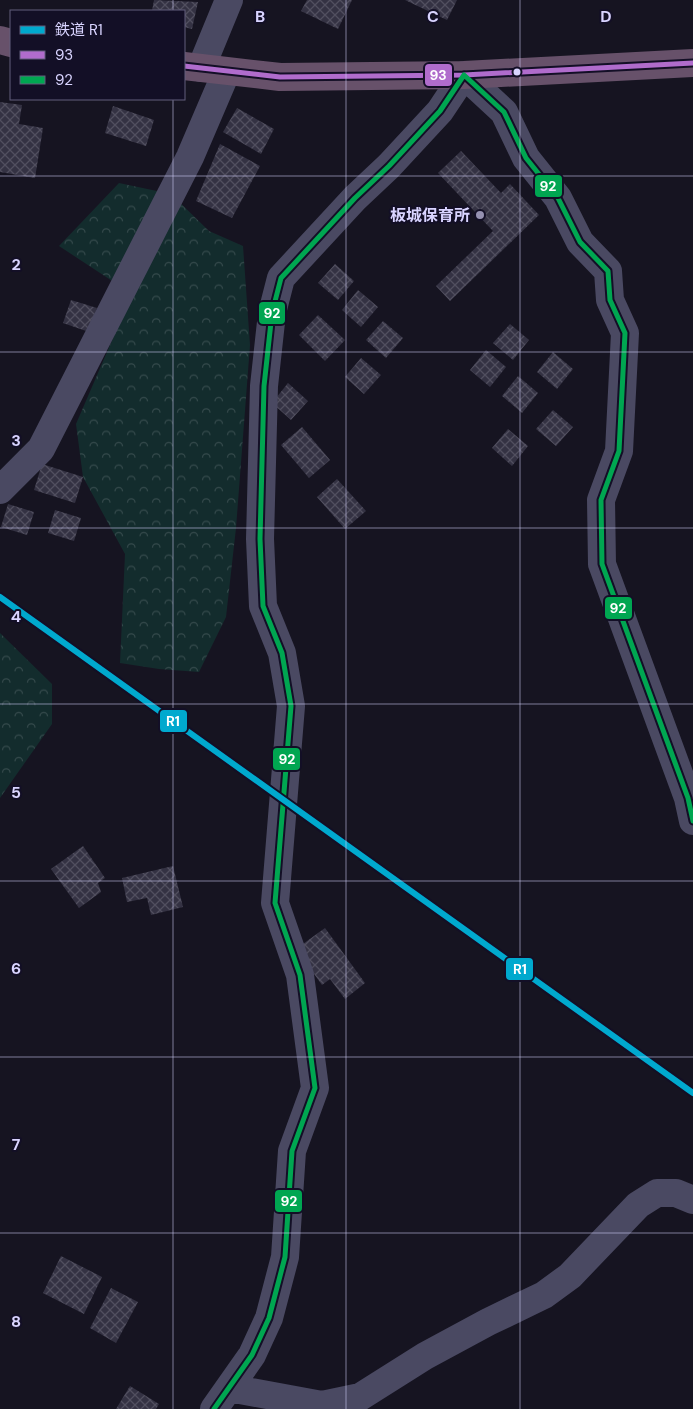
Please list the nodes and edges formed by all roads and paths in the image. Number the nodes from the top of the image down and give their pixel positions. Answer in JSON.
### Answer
{"nodes":[{"id":1,"x":229,"y":0,"type":"edge"},
{"id":2,"x":693,"y":63,"type":"edge"},
{"id":3,"x":204,"y":69,"type":"edge"},
{"id":4,"x":464,"y":75,"type":"junction"},
{"id":5,"x":0,"y":490,"type":"edge"},
{"id":6,"x":693,"y":821,"type":"edge"},
{"id":7,"x":693,"y":1200,"type":"edge"},
{"id":8,"x":222,"y":1399,"type":"edge"}],
"edges":[{"from":1,"to":3,"type":"street"},
{"from":2,"to":4,"type":"highway"},
{"from":3,"to":4,"type":"highway"},
{"from":3,"to":5,"type":"street"},
{"from":4,"to":6,"type":"street"},
{"from":4,"to":8,"type":"street"},
{"from":7,"to":8,"type":"street"}]}
